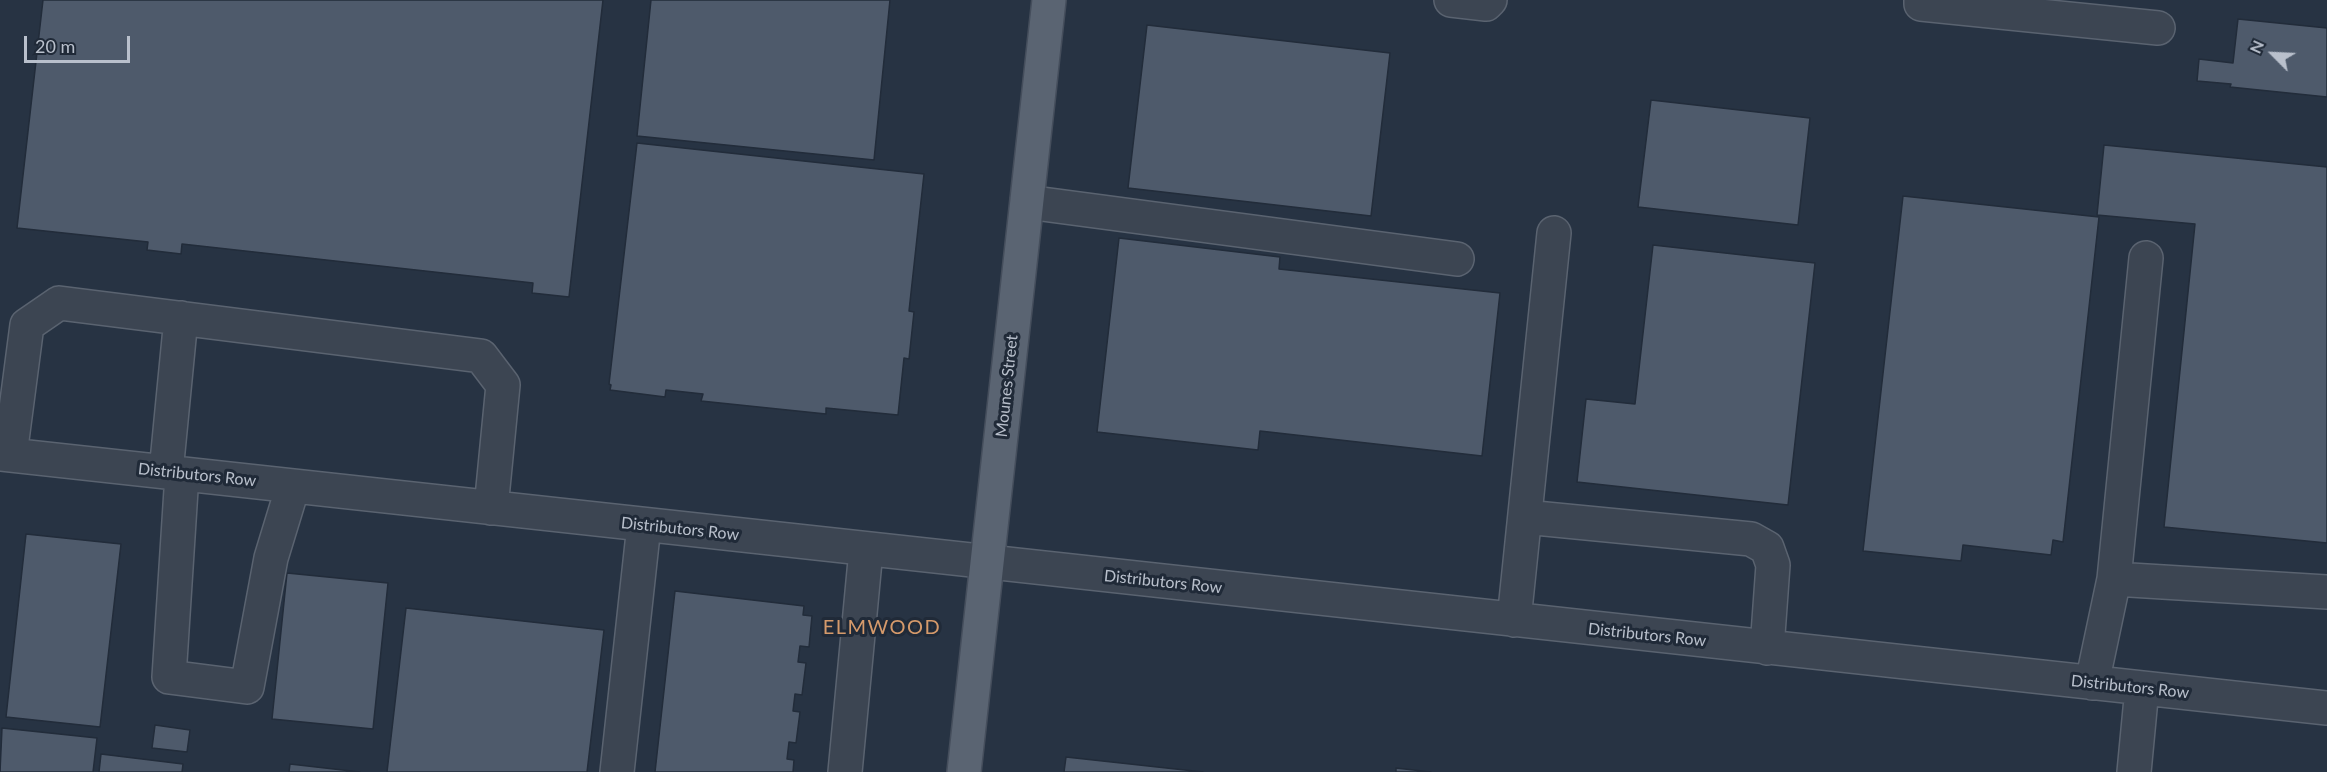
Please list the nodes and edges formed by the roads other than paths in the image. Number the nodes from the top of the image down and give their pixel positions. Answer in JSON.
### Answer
{"nodes":[{"id":1,"x":1049,"y":0,"type":"edge"},
{"id":2,"x":1451,"y":0,"type":"edge"},
{"id":3,"x":1490,"y":0,"type":"edge"},
{"id":4,"x":1921,"y":0,"type":"edge"},
{"id":5,"x":2158,"y":28,"type":"dead end"},
{"id":6,"x":1027,"y":202,"type":"junction"},
{"id":7,"x":1554,"y":233,"type":"dead end"},
{"id":8,"x":2146,"y":258,"type":"dead end"},
{"id":9,"x":1457,"y":259,"type":"dead end"},
{"id":10,"x":181,"y":318,"type":"junction"},
{"id":11,"x":5,"y":454,"type":"edge"},
{"id":12,"x":174,"y":473,"type":"junction"},
{"id":13,"x":293,"y":486,"type":"junction"},
{"id":14,"x":491,"y":508,"type":"junction"},
{"id":15,"x":1525,"y":517,"type":"junction"},
{"id":16,"x":644,"y":525,"type":"junction"},
{"id":17,"x":866,"y":550,"type":"junction"},
{"id":18,"x":988,"y":563,"type":"junction"},
{"id":19,"x":2114,"y":579,"type":"junction"},
{"id":20,"x":2327,"y":592,"type":"edge"},
{"id":21,"x":1514,"y":620,"type":"junction"},
{"id":22,"x":1767,"y":648,"type":"junction"},
{"id":23,"x":2092,"y":683,"type":"junction"},
{"id":24,"x":2142,"y":688,"type":"junction"},
{"id":25,"x":2327,"y":708,"type":"edge"},
{"id":26,"x":2139,"y":771,"type":"edge"},
{"id":27,"x":617,"y":772,"type":"edge"},
{"id":28,"x":845,"y":772,"type":"edge"},
{"id":29,"x":964,"y":772,"type":"edge"}],
"edges":[{"from":1,"to":6,"type":"main road","name":"Mounes Street"},
{"from":2,"to":3,"type":"street"},
{"from":4,"to":5,"type":"street"},
{"from":6,"to":9,"type":"street"},
{"from":6,"to":18,"type":"main road","name":"Mounes Street"},
{"from":7,"to":15,"type":"street"},
{"from":8,"to":19,"type":"street"},
{"from":10,"to":11,"type":"street"},
{"from":10,"to":12,"type":"street"},
{"from":10,"to":14,"type":"street"},
{"from":11,"to":12,"type":"street","name":"Distributors Row"},
{"from":12,"to":13,"type":"street","name":"Distributors Row"},
{"from":12,"to":13,"type":"street"},
{"from":13,"to":14,"type":"street","name":"Distributors Row"},
{"from":14,"to":16,"type":"street","name":"Distributors Row"},
{"from":15,"to":21,"type":"street"},
{"from":15,"to":22,"type":"street"},
{"from":16,"to":17,"type":"street","name":"Distributors Row"},
{"from":16,"to":27,"type":"street"},
{"from":17,"to":18,"type":"street","name":"Distributors Row"},
{"from":17,"to":28,"type":"street"},
{"from":18,"to":21,"type":"street","name":"Distributors Row"},
{"from":18,"to":29,"type":"main road","name":"Mounes Street"},
{"from":19,"to":20,"type":"street"},
{"from":19,"to":23,"type":"street"},
{"from":21,"to":22,"type":"street","name":"Distributors Row"},
{"from":22,"to":23,"type":"street","name":"Distributors Row"},
{"from":23,"to":24,"type":"street","name":"Distributors Row"},
{"from":24,"to":25,"type":"street","name":"Distributors Row"},
{"from":24,"to":26,"type":"street"}]}
